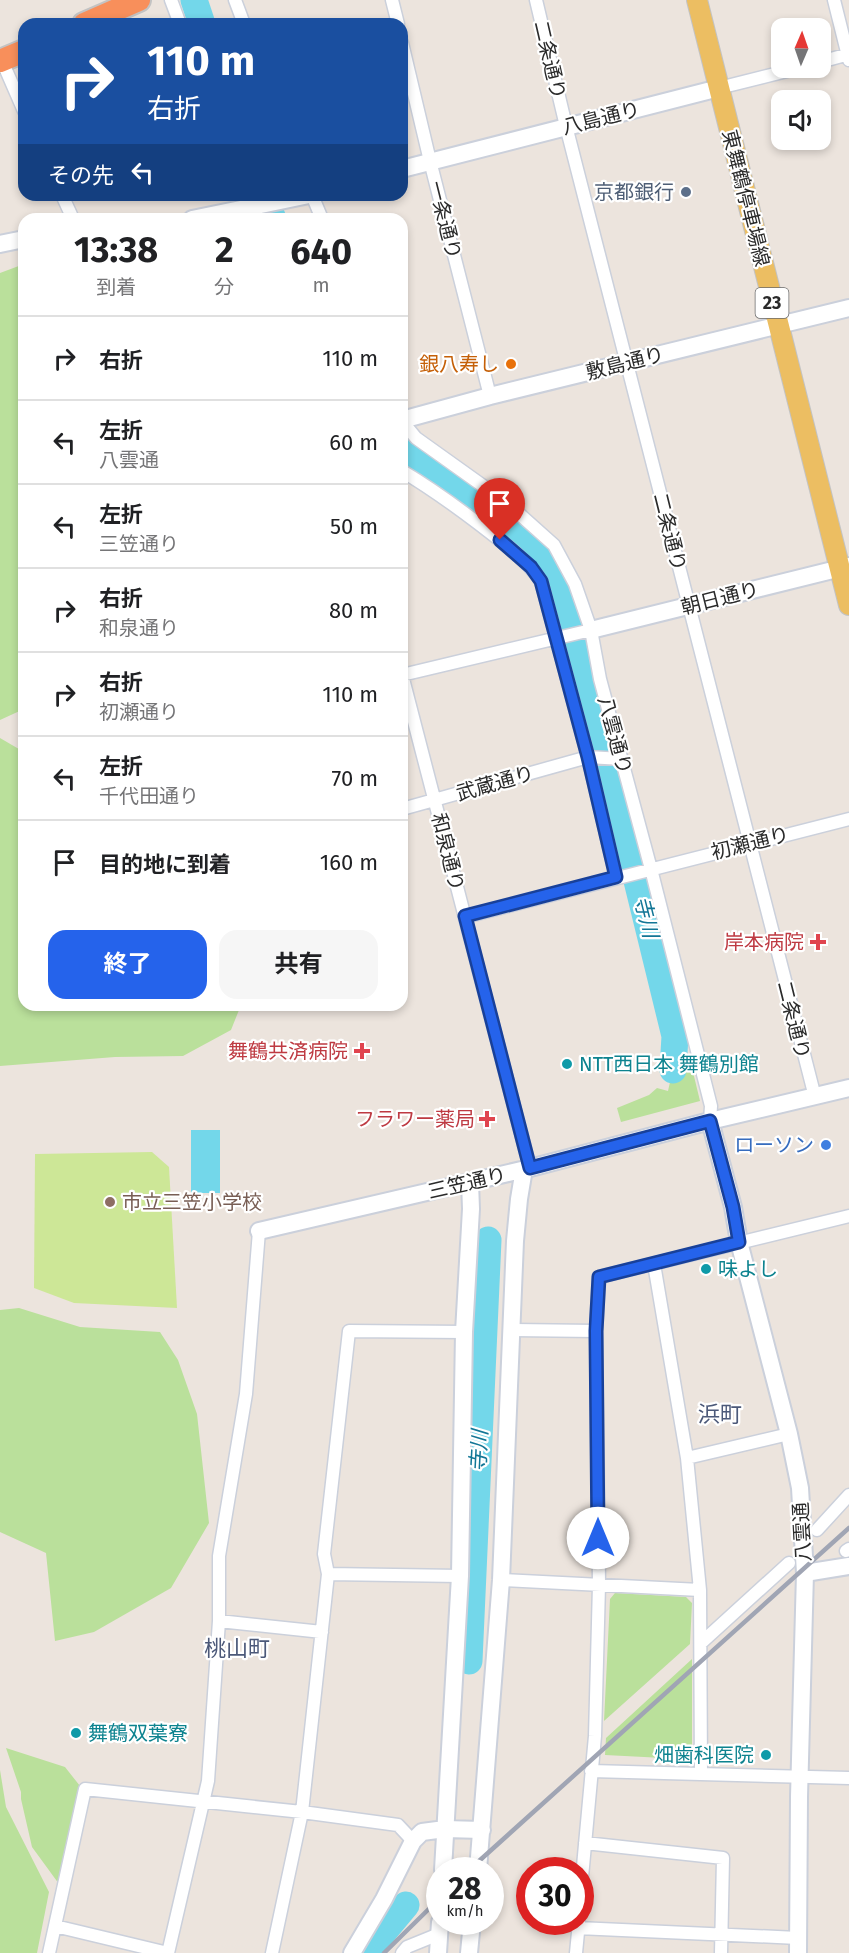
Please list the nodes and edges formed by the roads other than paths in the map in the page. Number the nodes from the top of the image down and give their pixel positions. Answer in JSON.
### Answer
{"nodes":[{"id":1,"x":139,"y":0,"type":"edge"},
{"id":2,"x":171,"y":0,"type":"edge"},
{"id":3,"x":235,"y":0,"type":"edge"},
{"id":4,"x":392,"y":0,"type":"edge"},
{"id":5,"x":536,"y":0,"type":"edge"},
{"id":6,"x":697,"y":0,"type":"edge"},
{"id":7,"x":834,"y":0,"type":"edge"},
{"id":8,"x":113,"y":5,"type":"edge"},
{"id":9,"x":93,"y":18,"type":"edge"},
{"id":10,"x":178,"y":18,"type":"edge"},
{"id":11,"x":242,"y":18,"type":"edge"},
{"id":12,"x":396,"y":18,"type":"edge"},
{"id":13,"x":18,"y":54,"type":"edge"},
{"id":14,"x":849,"y":57,"type":"edge"},
{"id":15,"x":831,"y":60,"type":"edge"},
{"id":16,"x":1,"y":61,"type":"edge"},
{"id":17,"x":408,"y":69,"type":"edge"},
{"id":18,"x":771,"y":75,"type":"edge"},
{"id":19,"x":719,"y":88,"type":"junction"},
{"id":20,"x":18,"y":98,"type":"edge"},
{"id":21,"x":566,"y":126,"type":"junction"},
{"id":22,"x":429,"y":161,"type":"junction"},
{"id":23,"x":408,"y":167,"type":"edge"},
{"id":24,"x":277,"y":201,"type":"edge"},
{"id":25,"x":256,"y":206,"type":"edge"},
{"id":26,"x":222,"y":213,"type":"edge"},
{"id":27,"x":18,"y":240,"type":"edge"},
{"id":28,"x":0,"y":244,"type":"edge"},
{"id":29,"x":849,"y":308,"type":"edge"},
{"id":30,"x":778,"y":326,"type":"junction"},
{"id":31,"x":626,"y":363,"type":"junction"},
{"id":32,"x":490,"y":396,"type":"junction"},
{"id":33,"x":408,"y":419,"type":"edge"},
{"id":34,"x":408,"y":428,"type":"edge"},
{"id":35,"x":408,"y":475,"type":"edge"},
{"id":36,"x":844,"y":567,"type":"edge"},
{"id":37,"x":849,"y":605,"type":"edge"},
{"id":38,"x":689,"y":606,"type":"junction"},
{"id":39,"x":588,"y":631,"type":"junction"},
{"id":40,"x":562,"y":637,"type":"junction"},
{"id":41,"x":408,"y":674,"type":"edge"},
{"id":42,"x":408,"y":698,"type":"edge"},
{"id":43,"x":592,"y":757,"type":"junction"},
{"id":44,"x":618,"y":759,"type":"junction"},
{"id":45,"x":435,"y":800,"type":"junction"},
{"id":46,"x":408,"y":807,"type":"edge"},
{"id":47,"x":849,"y":819,"type":"edge"},
{"id":48,"x":750,"y":843,"type":"junction"},
{"id":49,"x":647,"y":870,"type":"junction"},
{"id":50,"x":620,"y":876,"type":"junction"},
{"id":51,"x":465,"y":916,"type":"junction"},
{"id":52,"x":849,"y":1088,"type":"edge"},
{"id":53,"x":815,"y":1097,"type":"junction"},
{"id":54,"x":710,"y":1121,"type":"junction"},
{"id":55,"x":527,"y":1169,"type":"junction"},
{"id":56,"x":470,"y":1182,"type":"junction"},
{"id":57,"x":849,"y":1216,"type":"edge"},
{"id":58,"x":259,"y":1231,"type":"joint"},
{"id":59,"x":739,"y":1242,"type":"junction"},
{"id":60,"x":654,"y":1263,"type":"junction"},
{"id":61,"x":513,"y":1330,"type":"junction"},
{"id":62,"x":596,"y":1331,"type":"junction"},
{"id":63,"x":464,"y":1332,"type":"junction"},
{"id":64,"x":789,"y":1434,"type":"junction"},
{"id":65,"x":687,"y":1458,"type":"junction"},
{"id":66,"x":849,"y":1495,"type":"edge"},
{"id":67,"x":817,"y":1530,"type":"dead end"},
{"id":68,"x":848,"y":1555,"type":"edge"},
{"id":69,"x":789,"y":1563,"type":"dead end"},
{"id":70,"x":805,"y":1573,"type":"junction"},
{"id":71,"x":328,"y":1574,"type":"junction"},
{"id":72,"x":459,"y":1576,"type":"junction"},
{"id":73,"x":501,"y":1580,"type":"junction"},
{"id":74,"x":599,"y":1585,"type":"junction"},
{"id":75,"x":700,"y":1590,"type":"junction"},
{"id":76,"x":219,"y":1621,"type":"junction"},
{"id":77,"x":322,"y":1632,"type":"junction"},
{"id":78,"x":701,"y":1643,"type":"junction"},
{"id":79,"x":591,"y":1771,"type":"junction"},
{"id":80,"x":700,"y":1774,"type":"junction"},
{"id":81,"x":800,"y":1777,"type":"junction"},
{"id":82,"x":849,"y":1778,"type":"edge"},
{"id":83,"x":203,"y":1802,"type":"junction"},
{"id":84,"x":302,"y":1812,"type":"junction"},
{"id":85,"x":445,"y":1829,"type":"junction"},
{"id":86,"x":482,"y":1830,"type":"junction"},
{"id":87,"x":413,"y":1841,"type":"junction"},
{"id":88,"x":585,"y":1843,"type":"junction"},
{"id":89,"x":444,"y":1857,"type":"edge"},
{"id":90,"x":479,"y":1857,"type":"edge"},
{"id":91,"x":584,"y":1857,"type":"edge"},
{"id":92,"x":55,"y":1926,"type":"junction"},
{"id":93,"x":594,"y":1926,"type":"edge"},
{"id":94,"x":722,"y":1934,"type":"junction"},
{"id":95,"x":427,"y":1935,"type":"edge"},
{"id":96,"x":439,"y":1935,"type":"edge"},
{"id":97,"x":471,"y":1935,"type":"edge"},
{"id":98,"x":577,"y":1935,"type":"edge"},
{"id":99,"x":798,"y":1945,"type":"edge"},
{"id":100,"x":49,"y":1953,"type":"edge"},
{"id":101,"x":272,"y":1953,"type":"edge"},
{"id":102,"x":352,"y":1953,"type":"edge"},
{"id":103,"x":402,"y":1953,"type":"edge"},
{"id":104,"x":438,"y":1953,"type":"edge"},
{"id":105,"x":469,"y":1953,"type":"edge"},
{"id":106,"x":576,"y":1953,"type":"edge"},
{"id":107,"x":721,"y":1953,"type":"edge"}],
"edges":[{"from":1,"to":8,"type":"highway"},
{"from":2,"to":10,"type":"street"},
{"from":3,"to":11,"type":"street"},
{"from":4,"to":12,"type":"street"},
{"from":5,"to":21,"type":"street","name":"二条通り"},
{"from":6,"to":19,"type":"main road","name":"東舞鶴停車場線","number":"23"},
{"from":7,"to":14,"type":"street"},
{"from":8,"to":9,"type":"highway"},
{"from":13,"to":16,"type":"highway"},
{"from":14,"to":15,"type":"street"},
{"from":16,"to":20,"type":"street"},
{"from":17,"to":22,"type":"street","name":"一条通り"},
{"from":18,"to":19,"type":"street","name":"八島通り"},
{"from":19,"to":21,"type":"street","name":"八島通り"},
{"from":19,"to":30,"type":"main road","name":"東舞鶴停車場線","number":"23"},
{"from":21,"to":22,"type":"street","name":"八島通り"},
{"from":21,"to":31,"type":"street","name":"二条通り"},
{"from":22,"to":23,"type":"street","name":"八島通り"},
{"from":22,"to":32,"type":"street","name":"一条通り"},
{"from":24,"to":25,"type":"street"},
{"from":25,"to":26,"type":"street"},
{"from":27,"to":28,"type":"street"},
{"from":29,"to":30,"type":"street","name":"敷島通り"},
{"from":30,"to":31,"type":"street","name":"敷島通り"},
{"from":30,"to":36,"type":"main road","name":"東舞鶴停車場線","number":"23"},
{"from":31,"to":32,"type":"street","name":"敷島通り"},
{"from":31,"to":38,"type":"street","name":"二条通り"},
{"from":32,"to":33,"type":"street","name":"敷島通り"},
{"from":34,"to":39,"type":"street","name":"八雲通り"},
{"from":35,"to":40,"type":"street"},
{"from":36,"to":37,"type":"main road","name":"東舞鶴停車場線","number":"23"},
{"from":36,"to":38,"type":"street","name":"朝日通り"},
{"from":38,"to":39,"type":"street","name":"朝日通り"},
{"from":38,"to":48,"type":"street","name":"二条通り"},
{"from":39,"to":40,"type":"street"},
{"from":39,"to":44,"type":"street","name":"八雲通り"},
{"from":40,"to":41,"type":"street"},
{"from":40,"to":43,"type":"street"},
{"from":42,"to":45,"type":"street","name":"和泉通り"},
{"from":43,"to":44,"type":"street","name":"武蔵通り"},
{"from":43,"to":45,"type":"street","name":"武蔵通り"},
{"from":43,"to":50,"type":"street"},
{"from":44,"to":49,"type":"street","name":"八雲通り"},
{"from":45,"to":46,"type":"street","name":"武蔵通り"},
{"from":45,"to":51,"type":"street","name":"和泉通り"},
{"from":47,"to":48,"type":"street","name":"初瀬通り"},
{"from":48,"to":49,"type":"street","name":"初瀬通り"},
{"from":48,"to":53,"type":"street","name":"二条通り"},
{"from":49,"to":50,"type":"street","name":"初瀬通り"},
{"from":49,"to":54,"type":"street","name":"八雲通り"},
{"from":50,"to":51,"type":"street"},
{"from":51,"to":55,"type":"street","name":"和泉通り"},
{"from":52,"to":53,"type":"street","name":"三笠通り"},
{"from":53,"to":54,"type":"street","name":"三笠通り"},
{"from":54,"to":55,"type":"street","name":"三笠通り"},
{"from":54,"to":59,"type":"street","name":"八雲通"},
{"from":55,"to":56,"type":"street","name":"三笠通り"},
{"from":55,"to":61,"type":"street"},
{"from":56,"to":58,"type":"street","name":"三笠通り"},
{"from":56,"to":63,"type":"street"},
{"from":57,"to":59,"type":"street"},
{"from":58,"to":76,"type":"street"},
{"from":59,"to":60,"type":"street"},
{"from":59,"to":64,"type":"street","name":"八雲通"},
{"from":60,"to":62,"type":"street"},
{"from":60,"to":65,"type":"street"},
{"from":61,"to":62,"type":"street"},
{"from":61,"to":73,"type":"street"},
{"from":62,"to":74,"type":"street"},
{"from":63,"to":71,"type":"street"},
{"from":63,"to":72,"type":"street"},
{"from":64,"to":65,"type":"street"},
{"from":64,"to":70,"type":"street","name":"八雲通"},
{"from":65,"to":75,"type":"street"},
{"from":66,"to":67,"type":"street"},
{"from":68,"to":70,"type":"street"},
{"from":69,"to":78,"type":"street"},
{"from":70,"to":81,"type":"street","name":"八雲通"},
{"from":71,"to":72,"type":"street"},
{"from":71,"to":77,"type":"street"},
{"from":72,"to":85,"type":"street"},
{"from":73,"to":74,"type":"street"},
{"from":73,"to":86,"type":"street"},
{"from":74,"to":75,"type":"street"},
{"from":74,"to":79,"type":"street"},
{"from":75,"to":78,"type":"street"},
{"from":76,"to":77,"type":"street"},
{"from":76,"to":83,"type":"street"},
{"from":77,"to":84,"type":"street"},
{"from":78,"to":80,"type":"street"},
{"from":79,"to":80,"type":"street"},
{"from":79,"to":88,"type":"street"},
{"from":80,"to":81,"type":"street"},
{"from":81,"to":82,"type":"street"},
{"from":81,"to":99,"type":"street","name":"八雲通"},
{"from":83,"to":84,"type":"street"},
{"from":83,"to":92,"type":"street"},
{"from":83,"to":92,"type":"street"},
{"from":84,"to":87,"type":"street"},
{"from":84,"to":101,"type":"street"},
{"from":85,"to":86,"type":"street"},
{"from":85,"to":87,"type":"street"},
{"from":85,"to":89,"type":"street"},
{"from":86,"to":90,"type":"street"},
{"from":87,"to":102,"type":"street"},
{"from":88,"to":91,"type":"street"},
{"from":88,"to":94,"type":"street"},
{"from":92,"to":100,"type":"street"},
{"from":93,"to":94,"type":"street"},
{"from":94,"to":99,"type":"street"},
{"from":94,"to":107,"type":"street"},
{"from":95,"to":103,"type":"street"},
{"from":96,"to":104,"type":"street"},
{"from":97,"to":105,"type":"street"},
{"from":98,"to":106,"type":"street"}]}
